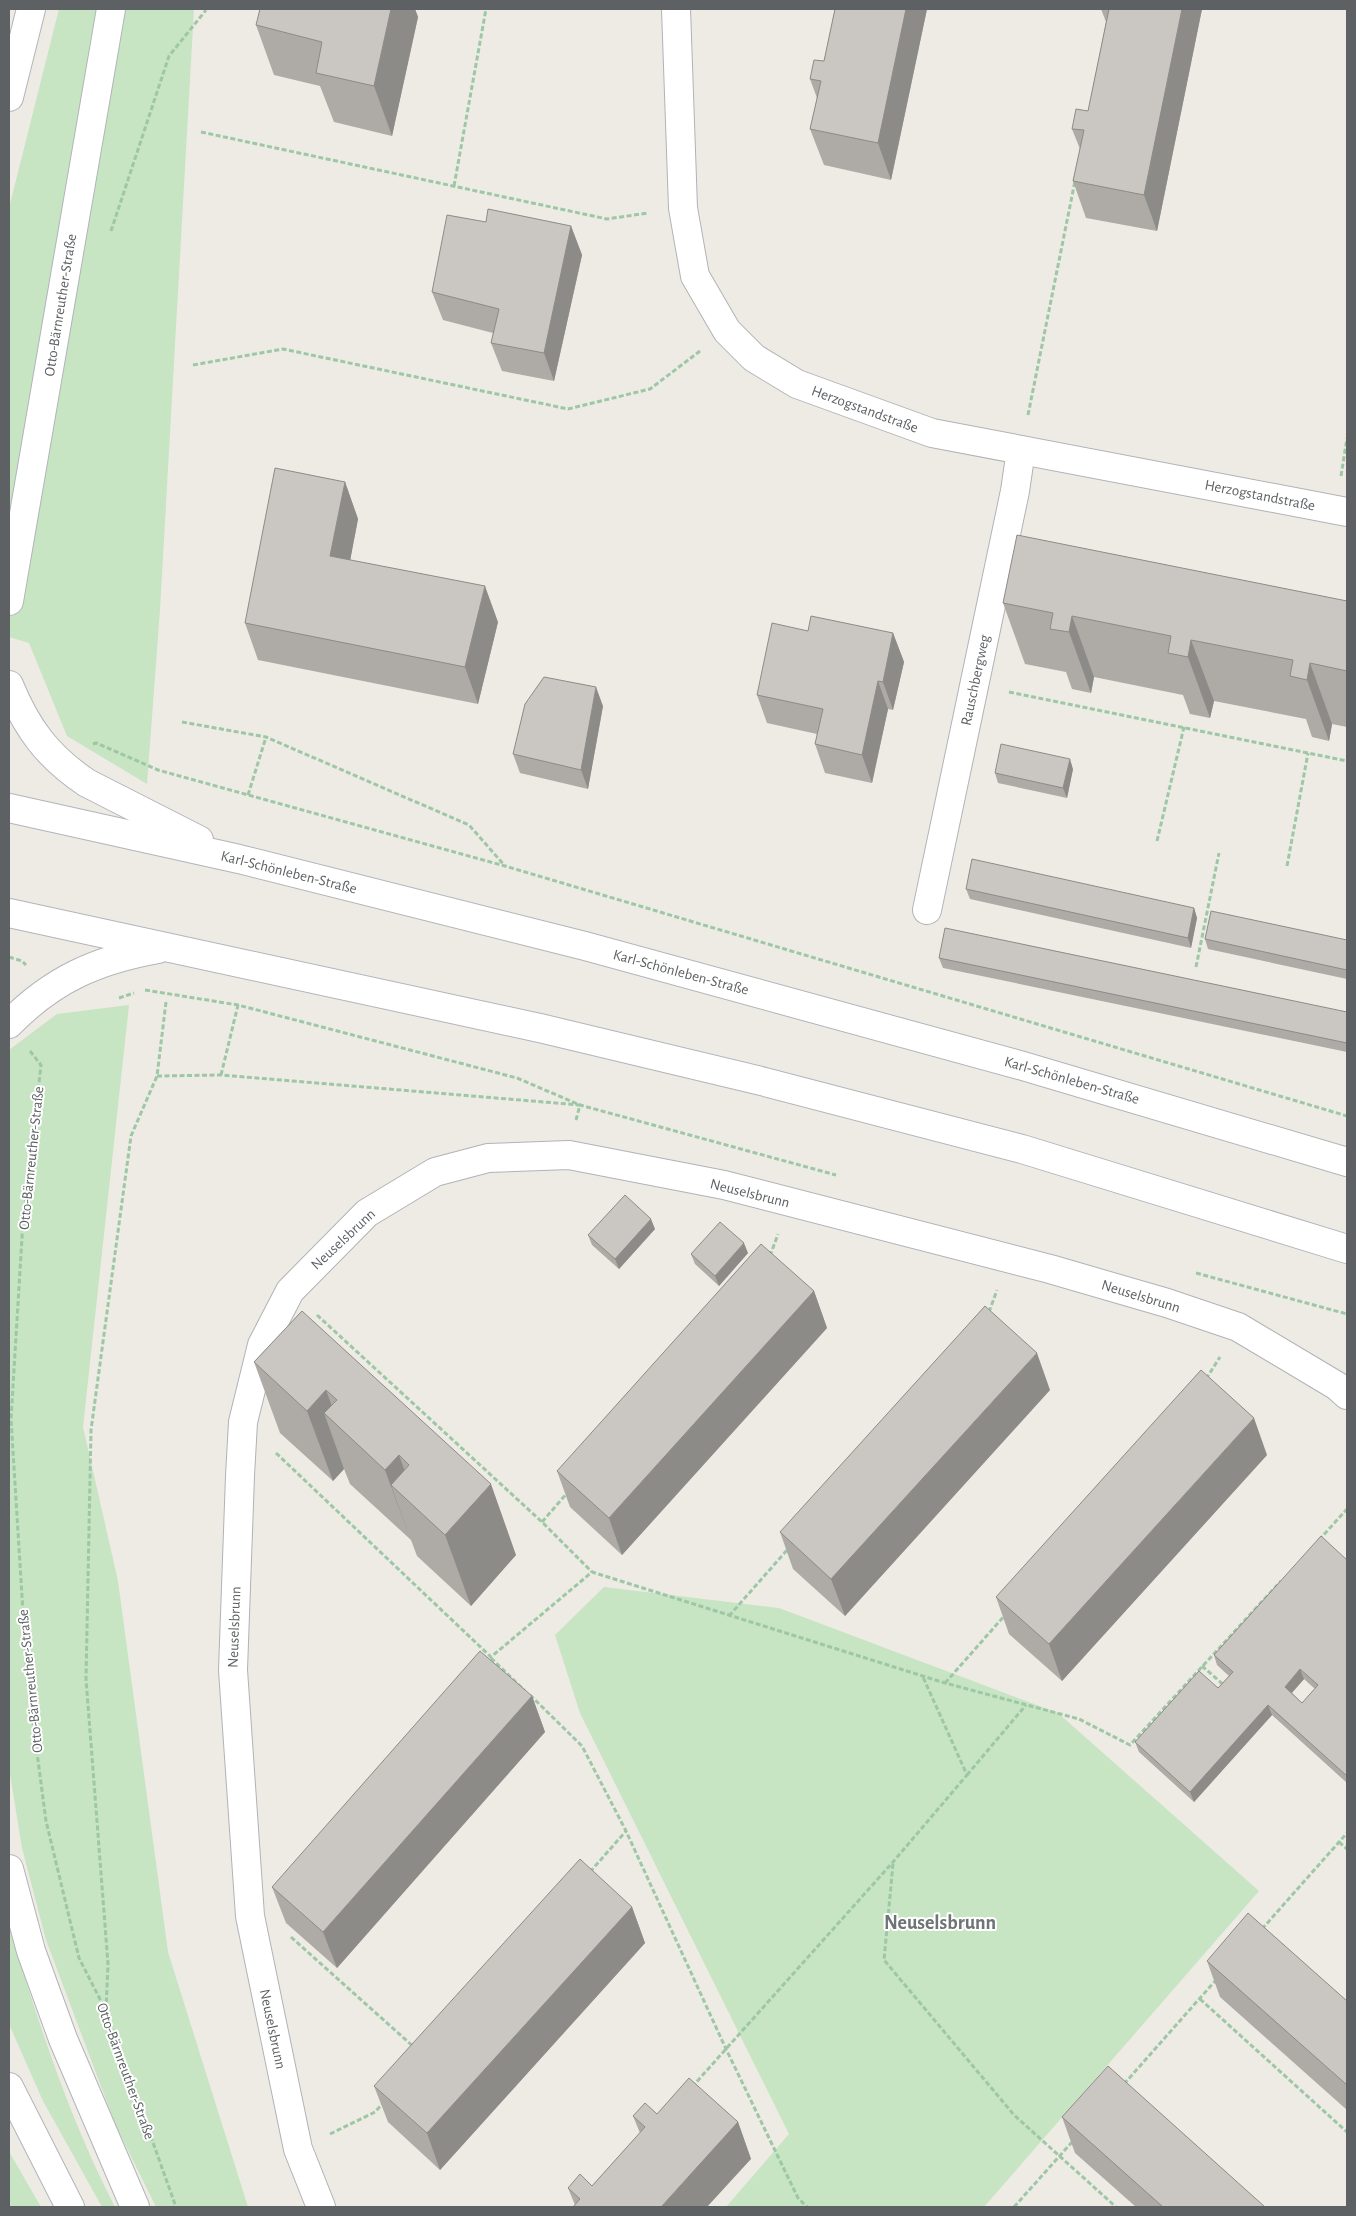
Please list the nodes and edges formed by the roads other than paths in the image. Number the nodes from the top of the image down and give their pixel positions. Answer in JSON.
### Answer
{"nodes":[{"id":1,"x":31,"y":9,"type":"edge"},
{"id":2,"x":111,"y":9,"type":"edge"},
{"id":3,"x":676,"y":9,"type":"edge"},
{"id":4,"x":9,"y":97,"type":"edge"},
{"id":5,"x":1021,"y":450,"type":"junction"},
{"id":6,"x":1347,"y":512,"type":"edge"},
{"id":7,"x":9,"y":601,"type":"edge"},
{"id":8,"x":9,"y":685,"type":"edge"},
{"id":9,"x":9,"y":808,"type":"edge"},
{"id":10,"x":239,"y":859,"type":"junction"},
{"id":11,"x":928,"y":910,"type":"dead end"},
{"id":12,"x":9,"y":913,"type":"edge"},
{"id":13,"x":165,"y":947,"type":"junction"},
{"id":14,"x":17,"y":1035,"type":"edge"},
{"id":15,"x":1347,"y":1162,"type":"edge"},
{"id":16,"x":1347,"y":1248,"type":"edge"},
{"id":17,"x":1347,"y":1395,"type":"edge"},
{"id":18,"x":9,"y":1869,"type":"edge"},
{"id":19,"x":9,"y":2087,"type":"edge"},
{"id":20,"x":70,"y":2207,"type":"edge"},
{"id":21,"x":135,"y":2207,"type":"edge"},
{"id":22,"x":321,"y":2207,"type":"edge"}],
"edges":[{"from":1,"to":4,"type":"main road"},
{"from":2,"to":7,"type":"main road","name":"Otto-Bärnreuther-Straße"},
{"from":3,"to":5,"type":"main road","name":"Herzogstandstraße"},
{"from":5,"to":6,"type":"main road","name":"Herzogstandstraße"},
{"from":5,"to":11,"type":"main road","name":"Rauschbergweg"},
{"from":8,"to":10,"type":"main road"},
{"from":9,"to":10,"type":"main road","name":"Karl-Schönleben-Straße"},
{"from":10,"to":15,"type":"main road","name":"Karl-Schönleben-Straße"},
{"from":12,"to":13,"type":"main road"},
{"from":13,"to":14,"type":"main road"},
{"from":13,"to":16,"type":"main road"},
{"from":17,"to":22,"type":"main road","name":"Neuselsbrunn"},
{"from":18,"to":21,"type":"main road"},
{"from":19,"to":20,"type":"main road"}]}
